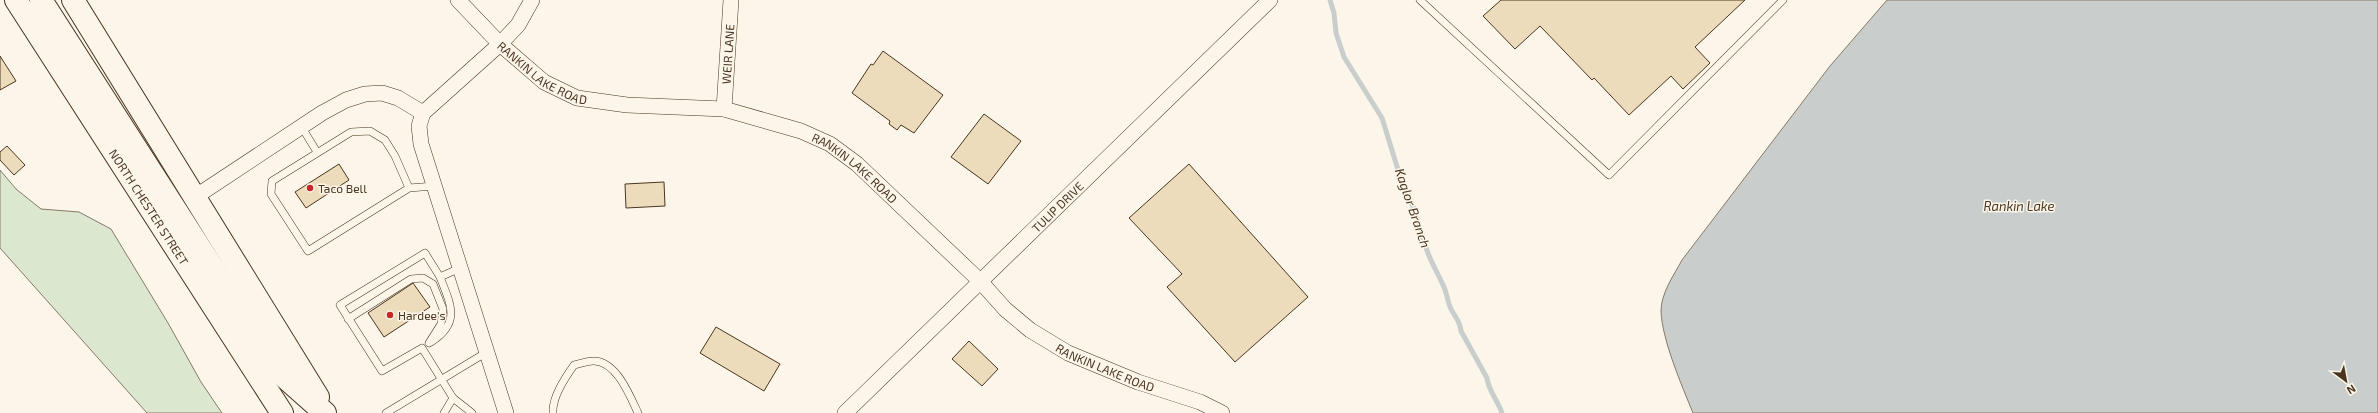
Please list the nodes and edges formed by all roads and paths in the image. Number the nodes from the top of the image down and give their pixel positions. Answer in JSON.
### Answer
{"nodes":[{"id":1,"x":16,"y":0,"type":"edge"},
{"id":2,"x":41,"y":0,"type":"edge"},
{"id":3,"x":73,"y":0,"type":"edge"},
{"id":4,"x":458,"y":0,"type":"edge"},
{"id":5,"x":532,"y":0,"type":"edge"},
{"id":6,"x":731,"y":0,"type":"edge"},
{"id":7,"x":1270,"y":0,"type":"edge"},
{"id":8,"x":1420,"y":0,"type":"edge"},
{"id":9,"x":1783,"y":0,"type":"edge"},
{"id":10,"x":500,"y":44,"type":"junction"},
{"id":11,"x":724,"y":109,"type":"junction"},
{"id":12,"x":423,"y":113,"type":"junction"},
{"id":13,"x":301,"y":126,"type":"junction"},
{"id":14,"x":317,"y":152,"type":"junction"},
{"id":15,"x":434,"y":186,"type":"junction"},
{"id":16,"x":409,"y":188,"type":"junction"},
{"id":17,"x":195,"y":197,"type":"junction"},
{"id":18,"x":460,"y":268,"type":"junction"},
{"id":19,"x":440,"y":277,"type":"junction"},
{"id":20,"x":980,"y":281,"type":"junction"},
{"id":21,"x":348,"y":319,"type":"junction"},
{"id":22,"x":429,"y":343,"type":"junction"},
{"id":23,"x":422,"y":348,"type":"junction"},
{"id":24,"x":487,"y":352,"type":"junction"},
{"id":25,"x":441,"y":381,"type":"junction"},
{"id":26,"x":453,"y":398,"type":"junction"},
{"id":27,"x":389,"y":412,"type":"edge"},
{"id":28,"x":471,"y":412,"type":"edge"},
{"id":29,"x":282,"y":413,"type":"edge"},
{"id":30,"x":325,"y":413,"type":"edge"},
{"id":31,"x":328,"y":413,"type":"edge"},
{"id":32,"x":444,"y":413,"type":"edge"},
{"id":33,"x":506,"y":413,"type":"edge"},
{"id":34,"x":553,"y":413,"type":"edge"},
{"id":35,"x":638,"y":413,"type":"edge"},
{"id":36,"x":845,"y":413,"type":"edge"},
{"id":37,"x":1222,"y":413,"type":"edge"}],
"edges":[{"from":1,"to":29,"type":"highway","name":"NORTH CHESTER STREET"},
{"from":2,"to":30,"type":"highway"},
{"from":3,"to":17,"type":"highway"},
{"from":4,"to":10,"type":"street","name":"RANKIN LAKE ROAD"},
{"from":5,"to":10,"type":"street"},
{"from":6,"to":11,"type":"street","name":"WEIR LANE"},
{"from":7,"to":20,"type":"street","name":"TULIP DRIVE"},
{"from":8,"to":9,"type":"lane"},
{"from":10,"to":11,"type":"street","name":"RANKIN LAKE ROAD"},
{"from":10,"to":12,"type":"street"},
{"from":11,"to":20,"type":"street","name":"RANKIN LAKE ROAD"},
{"from":12,"to":13,"type":"street"},
{"from":12,"to":15,"type":"street"},
{"from":13,"to":14,"type":"lane"},
{"from":13,"to":17,"type":"street"},
{"from":14,"to":16,"type":"lane"},
{"from":14,"to":16,"type":"lane"},
{"from":15,"to":16,"type":"lane"},
{"from":15,"to":18,"type":"street"},
{"from":17,"to":31,"type":"highway"},
{"from":18,"to":19,"type":"lane"},
{"from":18,"to":24,"type":"street"},
{"from":19,"to":21,"type":"lane"},
{"from":19,"to":22,"type":"lane"},
{"from":20,"to":36,"type":"street","name":"TULIP DRIVE"},
{"from":20,"to":37,"type":"street","name":"RANKIN LAKE ROAD"},
{"from":21,"to":22,"type":"lane"},
{"from":21,"to":23,"type":"lane"},
{"from":22,"to":23,"type":"lane"},
{"from":23,"to":25,"type":"lane"},
{"from":24,"to":25,"type":"lane"},
{"from":24,"to":33,"type":"street"},
{"from":25,"to":26,"type":"lane"},
{"from":25,"to":27,"type":"lane"},
{"from":26,"to":28,"type":"lane"},
{"from":26,"to":32,"type":"lane"},
{"from":34,"to":35,"type":"lane"}]}
